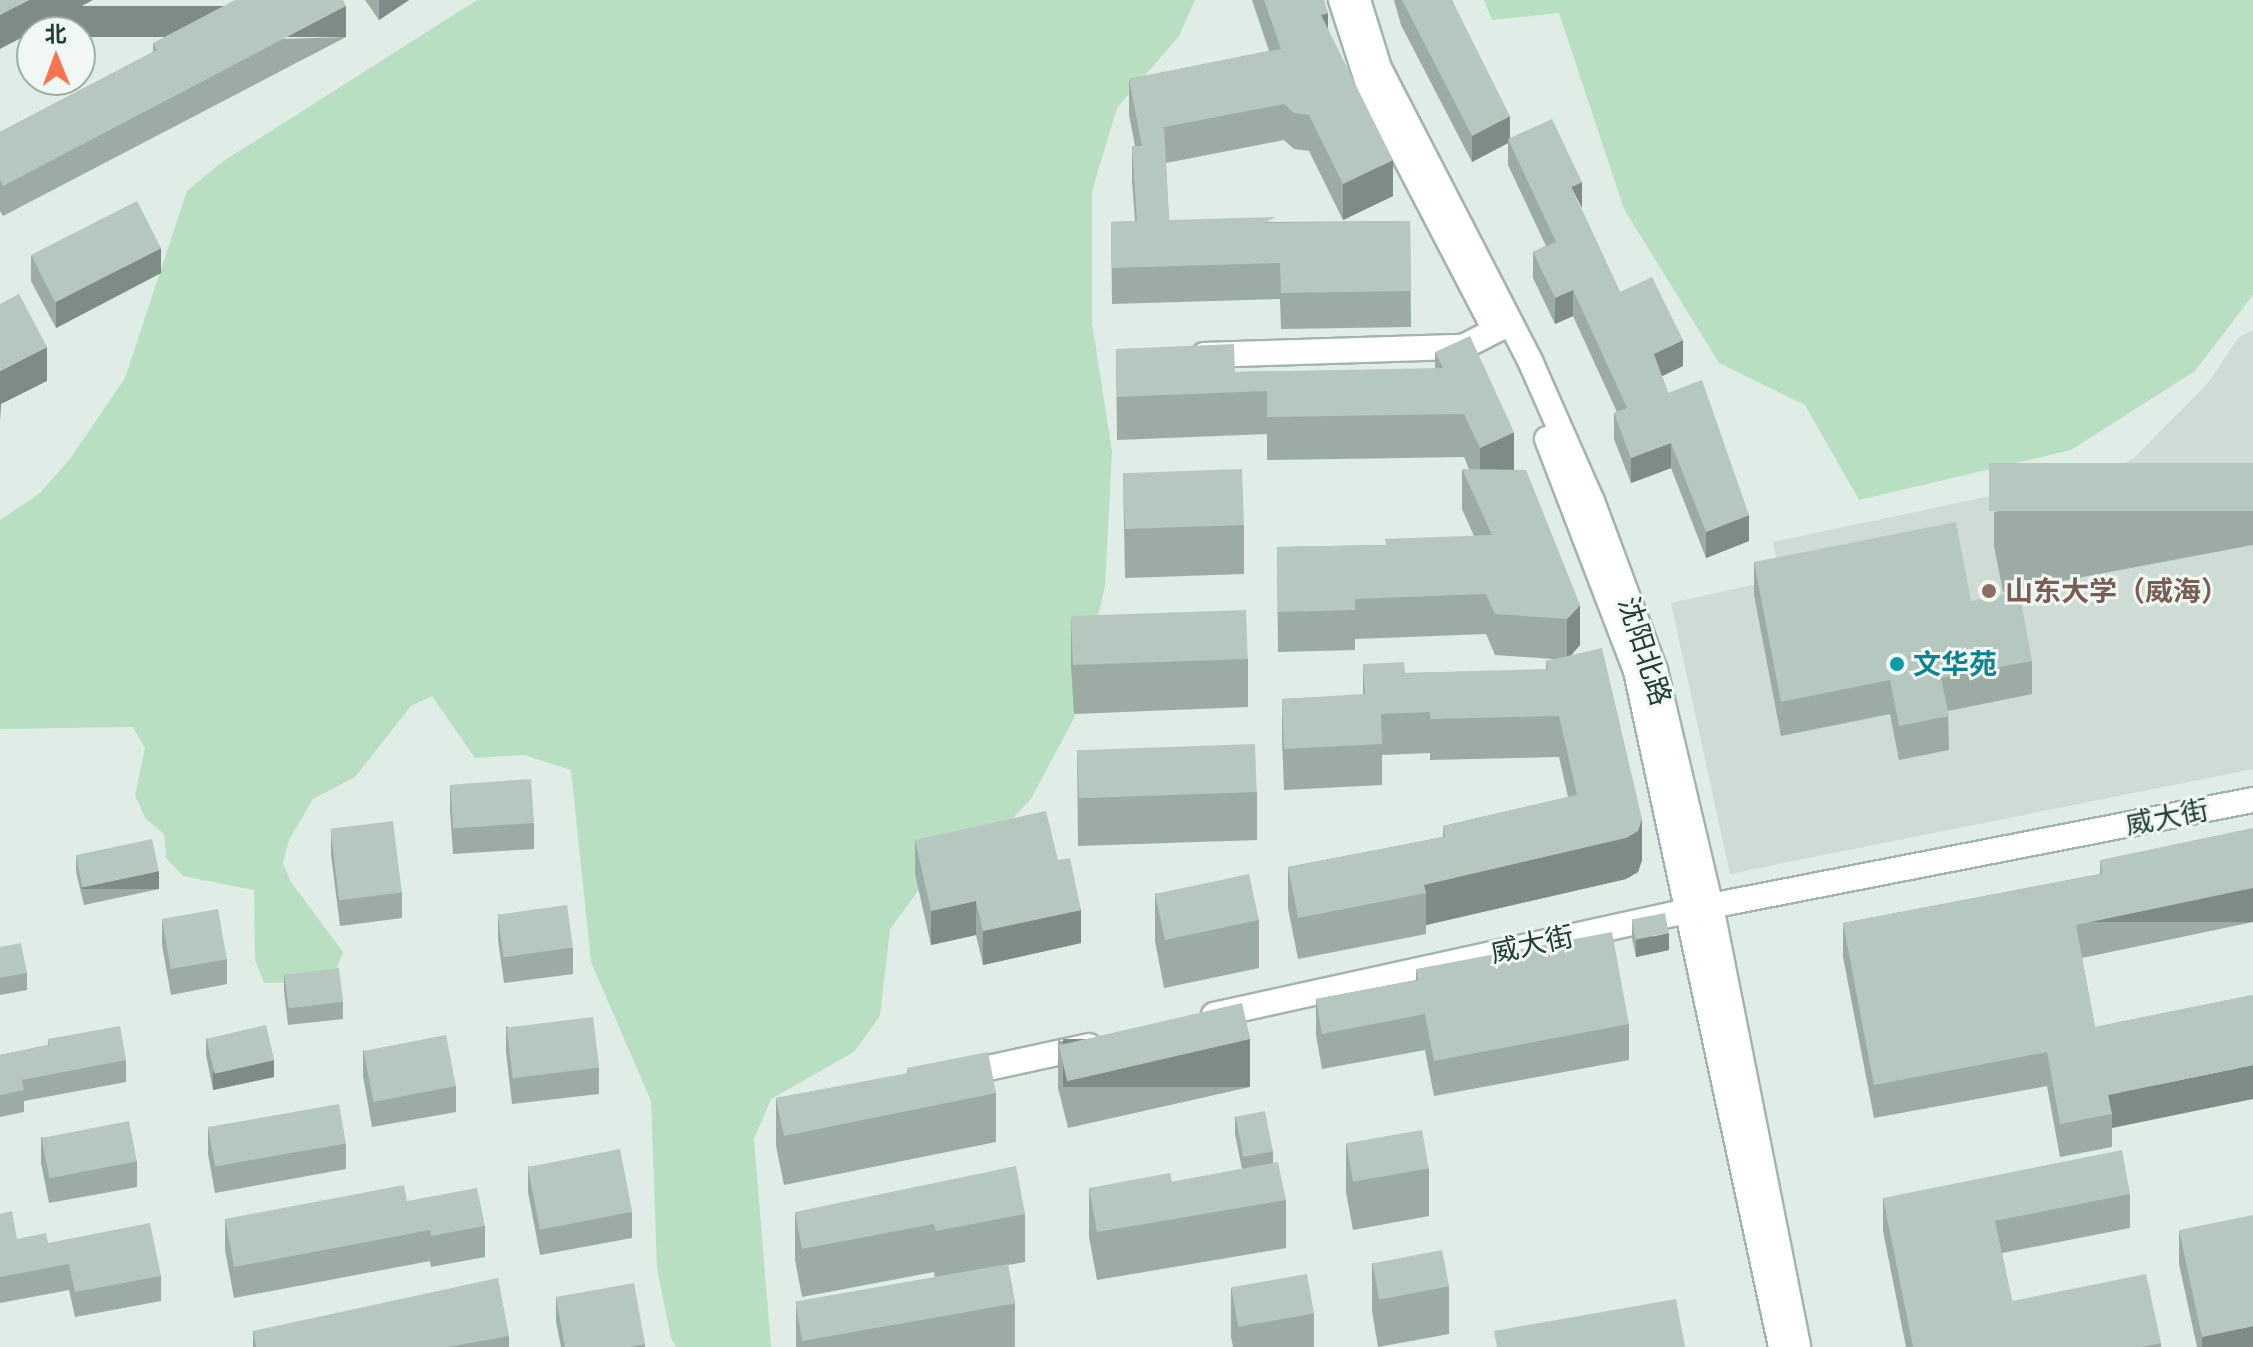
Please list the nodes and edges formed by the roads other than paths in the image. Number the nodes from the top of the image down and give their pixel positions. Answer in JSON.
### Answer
{"nodes":[{"id":1,"x":1341,"y":0,"type":"edge"},
{"id":2,"x":1358,"y":0,"type":"edge"},
{"id":3,"x":1503,"y":327,"type":"junction"},
{"id":4,"x":1185,"y":355,"type":"edge"},
{"id":5,"x":2253,"y":800,"type":"edge"},
{"id":6,"x":1700,"y":908,"type":"junction"},
{"id":7,"x":1192,"y":1020,"type":"edge"},
{"id":8,"x":1118,"y":1039,"type":"edge"},
{"id":9,"x":936,"y":1079,"type":"edge"},
{"id":10,"x":1781,"y":1347,"type":"edge"},
{"id":11,"x":1798,"y":1347,"type":"edge"}],
"edges":[{"from":1,"to":3,"type":"street","name":"沈阳北路"},
{"from":2,"to":3,"type":"street","name":"沈阳北路"},
{"from":3,"to":4,"type":"street"},
{"from":3,"to":6,"type":"street","name":"沈阳北路"},
{"from":5,"to":6,"type":"street","name":"威大街"},
{"from":6,"to":7,"type":"street","name":"威大街"},
{"from":6,"to":10,"type":"street","name":"沈阳北路"},
{"from":6,"to":11,"type":"street","name":"沈阳北路"},
{"from":8,"to":9,"type":"street"}]}
